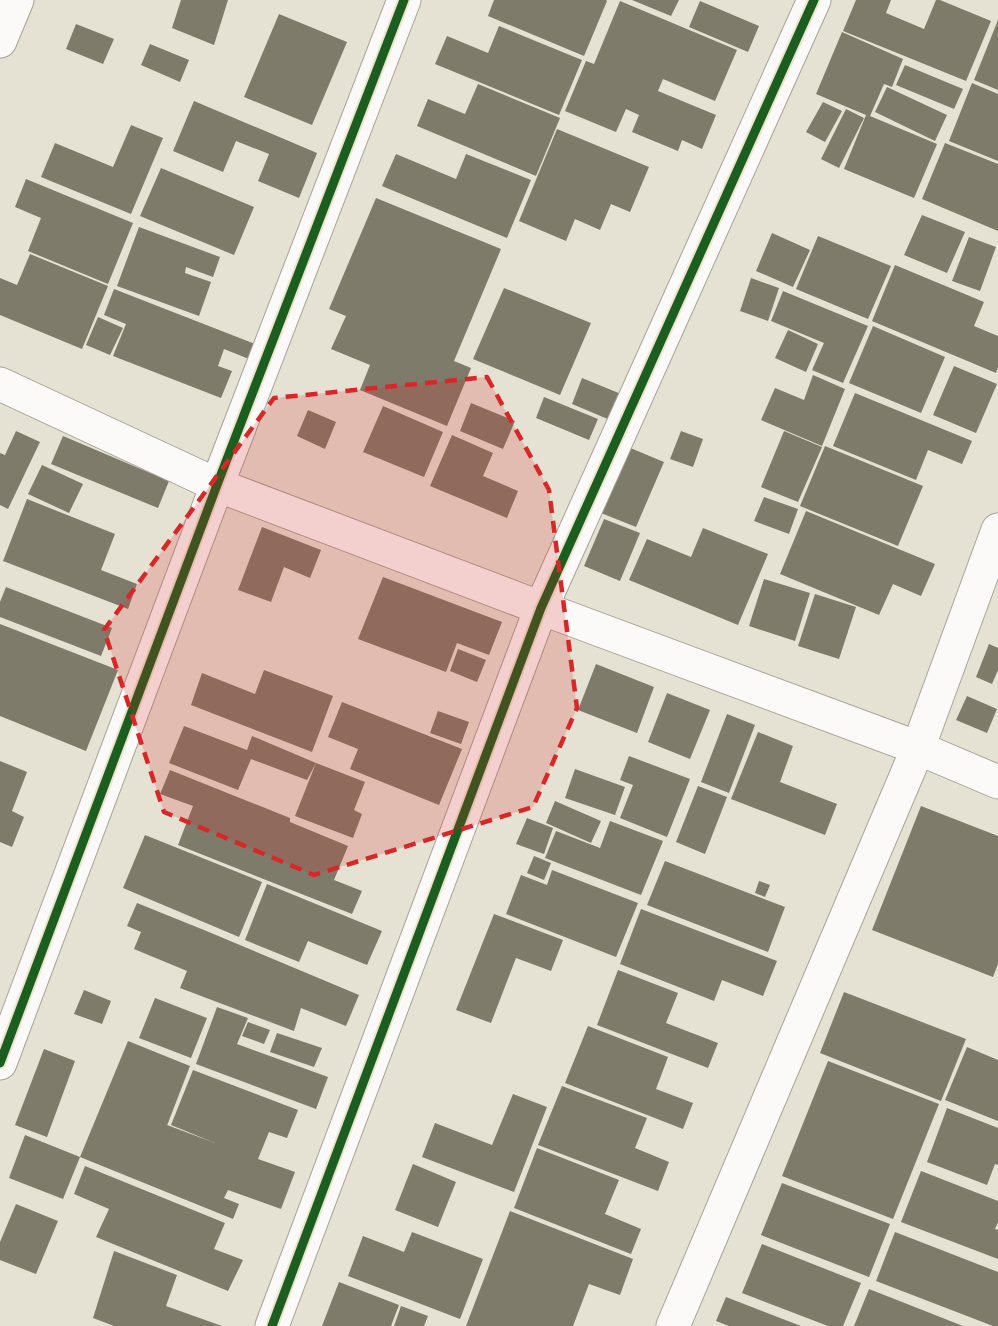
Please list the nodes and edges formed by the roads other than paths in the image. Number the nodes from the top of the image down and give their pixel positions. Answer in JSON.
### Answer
{"nodes":[{"id":1,"x":17,"y":0,"type":"edge"},
{"id":2,"x":404,"y":0,"type":"edge"},
{"id":3,"x":814,"y":0,"type":"edge"},
{"id":4,"x":0,"y":41,"type":"edge"},
{"id":5,"x":0,"y":384,"type":"edge"},
{"id":6,"x":217,"y":485,"type":"junction"},
{"id":7,"x":998,"y":530,"type":"edge"},
{"id":8,"x":541,"y":608,"type":"junction"},
{"id":9,"x":918,"y":748,"type":"junction"},
{"id":10,"x":998,"y":782,"type":"edge"},
{"id":11,"x":0,"y":1063,"type":"edge"},
{"id":12,"x":272,"y":1326,"type":"edge"},
{"id":13,"x":673,"y":1326,"type":"edge"}],
"edges":[{"from":1,"to":4,"type":"street"},
{"from":2,"to":6,"type":"street"},
{"from":3,"to":8,"type":"street"},
{"from":5,"to":6,"type":"street"},
{"from":6,"to":8,"type":"street"},
{"from":6,"to":11,"type":"street"},
{"from":7,"to":9,"type":"street"},
{"from":8,"to":9,"type":"street"},
{"from":8,"to":12,"type":"street"},
{"from":9,"to":10,"type":"street"},
{"from":9,"to":13,"type":"street"}]}
